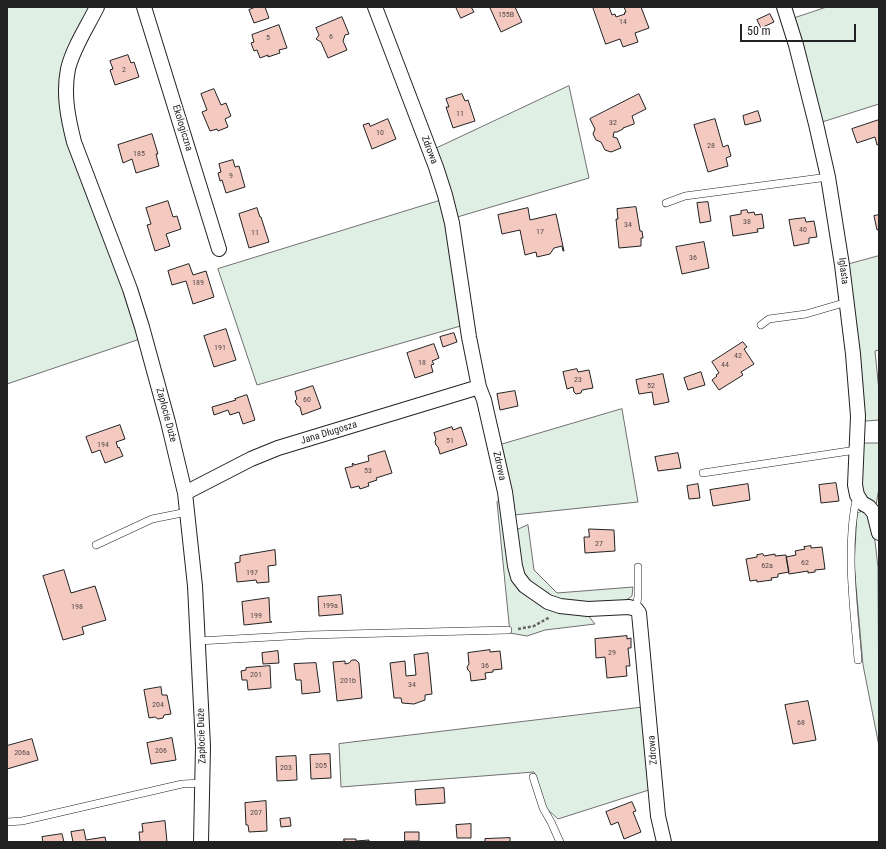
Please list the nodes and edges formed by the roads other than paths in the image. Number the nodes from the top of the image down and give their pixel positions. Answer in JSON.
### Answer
{"nodes":[{"id":1,"x":97,"y":7,"type":"edge"},
{"id":2,"x":144,"y":7,"type":"edge"},
{"id":3,"x":375,"y":7,"type":"edge"},
{"id":4,"x":784,"y":7,"type":"edge"},
{"id":5,"x":828,"y":177,"type":"junction"},
{"id":6,"x":666,"y":203,"type":"dead end"},
{"id":7,"x":219,"y":249,"type":"dead end"},
{"id":8,"x":847,"y":302,"type":"junction"},
{"id":9,"x":761,"y":325,"type":"dead end"},
{"id":10,"x":479,"y":387,"type":"junction"},
{"id":11,"x":856,"y":450,"type":"junction"},
{"id":12,"x":703,"y":473,"type":"dead end"},
{"id":13,"x":185,"y":494,"type":"junction"},
{"id":14,"x":857,"y":495,"type":"junction"},
{"id":15,"x":187,"y":512,"type":"junction"},
{"id":16,"x":879,"y":533,"type":"edge"},
{"id":17,"x":96,"y":545,"type":"dead end"},
{"id":18,"x":638,"y":567,"type":"dead end"},
{"id":19,"x":636,"y":609,"type":"junction"},
{"id":20,"x":508,"y":630,"type":"road end"},
{"id":21,"x":198,"y":641,"type":"junction"},
{"id":22,"x":858,"y":660,"type":"dead end"},
{"id":23,"x":532,"y":777,"type":"dead end"},
{"id":24,"x":203,"y":783,"type":"junction"},
{"id":25,"x":7,"y":822,"type":"edge"},
{"id":26,"x":201,"y":842,"type":"edge"},
{"id":27,"x":560,"y":842,"type":"edge"},
{"id":28,"x":664,"y":842,"type":"edge"}],
"edges":[{"from":1,"to":13,"type":"street","name":"Zapłocie Duże"},
{"from":2,"to":7,"type":"street","name":"Ekologiczna"},
{"from":3,"to":10,"type":"street","name":"Zdrowa"},
{"from":4,"to":5,"type":"street","name":"Iglasta"},
{"from":5,"to":6,"type":"lane"},
{"from":5,"to":8,"type":"street","name":"Iglasta"},
{"from":8,"to":9,"type":"lane"},
{"from":8,"to":11,"type":"street","name":"Iglasta"},
{"from":10,"to":13,"type":"street","name":"Jana Długosza"},
{"from":10,"to":19,"type":"street","name":"Zdrowa"},
{"from":11,"to":12,"type":"lane"},
{"from":11,"to":14,"type":"street","name":"Iglasta"},
{"from":13,"to":15,"type":"street","name":"Zapłocie Duże"},
{"from":14,"to":16,"type":"street"},
{"from":14,"to":22,"type":"lane"},
{"from":15,"to":17,"type":"lane"},
{"from":15,"to":21,"type":"street","name":"Zapłocie Duże"},
{"from":18,"to":19,"type":"lane"},
{"from":19,"to":28,"type":"street","name":"Zdrowa"},
{"from":20,"to":21,"type":"lane"},
{"from":21,"to":24,"type":"street","name":"Zapłocie Duże"},
{"from":23,"to":27,"type":"lane"},
{"from":24,"to":25,"type":"lane"},
{"from":24,"to":26,"type":"street","name":"Zapłocie Duże"}]}
